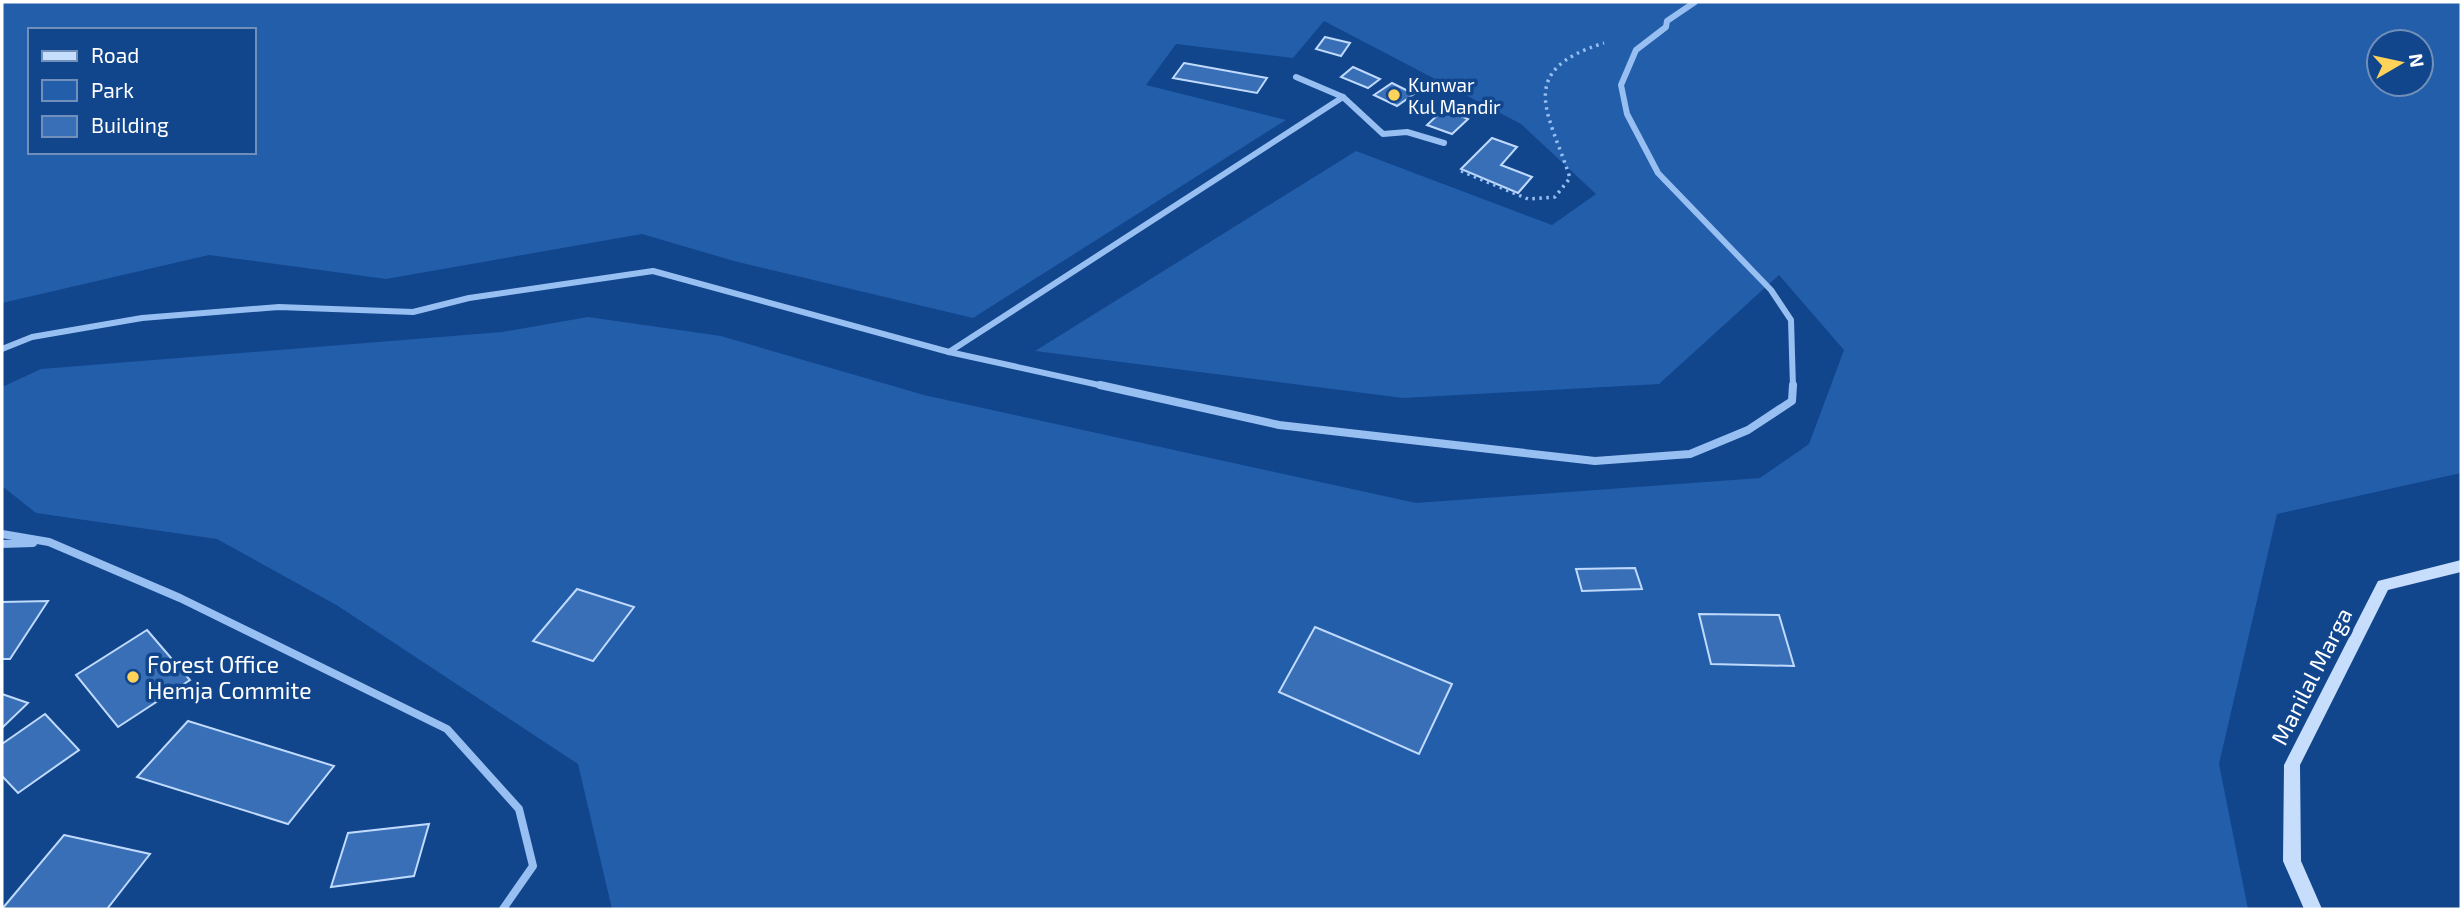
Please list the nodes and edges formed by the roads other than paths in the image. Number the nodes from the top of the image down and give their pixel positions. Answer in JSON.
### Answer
{"nodes":[{"id":1,"x":1695,"y":2,"type":"edge"},
{"id":2,"x":1296,"y":77,"type":"dead end"},
{"id":3,"x":1343,"y":97,"type":"junction"},
{"id":4,"x":1444,"y":143,"type":"road end"},
{"id":5,"x":2,"y":349,"type":"edge"},
{"id":6,"x":949,"y":352,"type":"junction"},
{"id":7,"x":2,"y":534,"type":"edge"},
{"id":8,"x":49,"y":542,"type":"junction"},
{"id":9,"x":2,"y":544,"type":"edge"},
{"id":10,"x":2461,"y":566,"type":"edge"},
{"id":11,"x":503,"y":909,"type":"edge"},
{"id":12,"x":2313,"y":909,"type":"edge"}],
"edges":[{"from":1,"to":6,"type":"street"},
{"from":2,"to":3,"type":"street"},
{"from":3,"to":4,"type":"street"},
{"from":3,"to":6,"type":"street"},
{"from":5,"to":6,"type":"street"},
{"from":7,"to":8,"type":"street"},
{"from":8,"to":9,"type":"street"},
{"from":8,"to":11,"type":"street"},
{"from":10,"to":12,"type":"street","name":"Manilal Marga"}]}
